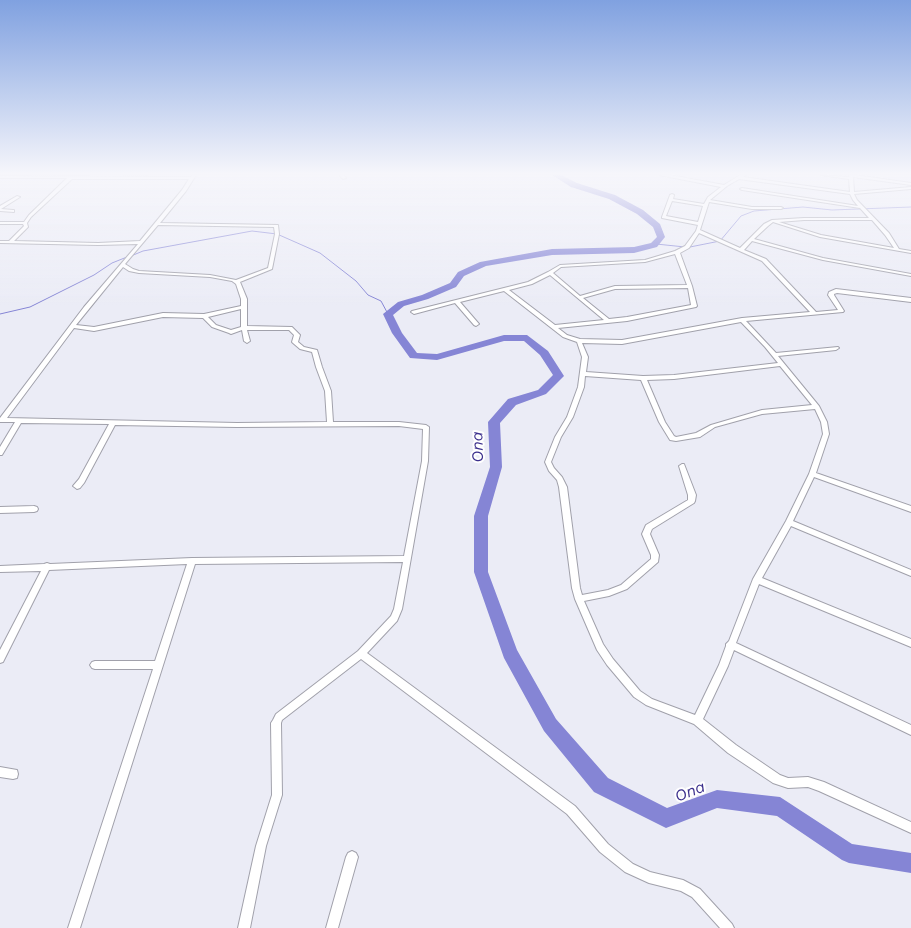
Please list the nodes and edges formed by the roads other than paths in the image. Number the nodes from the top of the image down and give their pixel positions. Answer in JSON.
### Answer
{"nodes":[{"id":1,"x":31,"y":218,"type":"edge"},
{"id":2,"x":161,"y":218,"type":"edge"},
{"id":3,"x":667,"y":218,"type":"edge"},
{"id":4,"x":702,"y":218,"type":"edge"},
{"id":5,"x":872,"y":219,"type":"joint"},
{"id":6,"x":772,"y":221,"type":"junction"},
{"id":7,"x":0,"y":223,"type":"edge"},
{"id":8,"x":25,"y":224,"type":"junction"},
{"id":9,"x":156,"y":224,"type":"junction"},
{"id":10,"x":700,"y":224,"type":"junction"},
{"id":11,"x":698,"y":231,"type":"junction"},
{"id":12,"x":752,"y":240,"type":"junction"},
{"id":13,"x":0,"y":242,"type":"edge"},
{"id":14,"x":10,"y":242,"type":"junction"},
{"id":15,"x":142,"y":242,"type":"junction"},
{"id":16,"x":741,"y":250,"type":"junction"},
{"id":17,"x":897,"y":250,"type":"junction"},
{"id":18,"x":676,"y":252,"type":"junction"},
{"id":19,"x":911,"y":252,"type":"edge"},
{"id":20,"x":124,"y":265,"type":"junction"},
{"id":21,"x":550,"y":273,"type":"junction"},
{"id":22,"x":911,"y":275,"type":"edge"},
{"id":23,"x":235,"y":282,"type":"junction"},
{"id":24,"x":690,"y":286,"type":"junction"},
{"id":25,"x":505,"y":289,"type":"junction"},
{"id":26,"x":581,"y":297,"type":"junction"},
{"id":27,"x":911,"y":300,"type":"edge"},
{"id":28,"x":457,"y":302,"type":"junction"},
{"id":29,"x":244,"y":307,"type":"junction"},
{"id":30,"x":414,"y":312,"type":"dead end"},
{"id":31,"x":814,"y":313,"type":"junction"},
{"id":32,"x":204,"y":316,"type":"junction"},
{"id":33,"x":742,"y":320,"type":"junction"},
{"id":34,"x":608,"y":321,"type":"junction"},
{"id":35,"x":476,"y":324,"type":"dead end"},
{"id":36,"x":73,"y":326,"type":"junction"},
{"id":37,"x":244,"y":328,"type":"junction"},
{"id":38,"x":554,"y":328,"type":"junction"},
{"id":39,"x":247,"y":341,"type":"dead end"},
{"id":40,"x":579,"y":341,"type":"junction"},
{"id":41,"x":836,"y":348,"type":"dead end"},
{"id":42,"x":774,"y":355,"type":"junction"},
{"id":43,"x":780,"y":364,"type":"junction"},
{"id":44,"x":583,"y":374,"type":"junction"},
{"id":45,"x":643,"y":378,"type":"junction"},
{"id":46,"x":817,"y":406,"type":"junction"},
{"id":47,"x":1,"y":420,"type":"edge"},
{"id":48,"x":19,"y":421,"type":"junction"},
{"id":49,"x":112,"y":422,"type":"junction"},
{"id":50,"x":330,"y":425,"type":"junction"},
{"id":51,"x":0,"y":453,"type":"edge"},
{"id":52,"x":682,"y":466,"type":"dead end"},
{"id":53,"x":812,"y":474,"type":"junction"},
{"id":54,"x":77,"y":486,"type":"dead end"},
{"id":55,"x":34,"y":509,"type":"dead end"},
{"id":56,"x":911,"y":509,"type":"edge"},
{"id":57,"x":0,"y":510,"type":"edge"},
{"id":58,"x":789,"y":522,"type":"junction"},
{"id":59,"x":407,"y":559,"type":"junction"},
{"id":60,"x":192,"y":561,"type":"junction"},
{"id":61,"x":47,"y":566,"type":"junction"},
{"id":62,"x":0,"y":568,"type":"edge"},
{"id":63,"x":911,"y":573,"type":"edge"},
{"id":64,"x":757,"y":578,"type":"junction"},
{"id":65,"x":579,"y":599,"type":"junction"},
{"id":66,"x":911,"y":643,"type":"edge"},
{"id":67,"x":730,"y":644,"type":"junction"},
{"id":68,"x":361,"y":654,"type":"junction"},
{"id":69,"x":0,"y":658,"type":"edge"},
{"id":70,"x":95,"y":665,"type":"dead end"},
{"id":71,"x":158,"y":665,"type":"junction"},
{"id":72,"x":698,"y":721,"type":"junction"},
{"id":73,"x":911,"y":730,"type":"edge"},
{"id":74,"x":0,"y":772,"type":"edge"},
{"id":75,"x":13,"y":774,"type":"dead end"},
{"id":76,"x":911,"y":828,"type":"edge"},
{"id":77,"x":352,"y":857,"type":"dead end"},
{"id":78,"x":74,"y":928,"type":"edge"},
{"id":79,"x":244,"y":928,"type":"edge"},
{"id":80,"x":332,"y":928,"type":"edge"},
{"id":81,"x":728,"y":928,"type":"edge"}],
"edges":[{"from":1,"to":8,"type":"street"},
{"from":2,"to":9,"type":"street"},
{"from":3,"to":10,"type":"street"},
{"from":4,"to":10,"type":"street"},
{"from":5,"to":6,"type":"street"},
{"from":5,"to":17,"type":"street"},
{"from":6,"to":12,"type":"street"},
{"from":6,"to":17,"type":"street"},
{"from":7,"to":8,"type":"street"},
{"from":8,"to":14,"type":"street"},
{"from":9,"to":15,"type":"street"},
{"from":9,"to":23,"type":"street"},
{"from":10,"to":11,"type":"street"},
{"from":11,"to":16,"type":"street"},
{"from":11,"to":18,"type":"street"},
{"from":12,"to":16,"type":"street"},
{"from":12,"to":22,"type":"street"},
{"from":13,"to":14,"type":"street"},
{"from":14,"to":15,"type":"street"},
{"from":15,"to":20,"type":"street"},
{"from":16,"to":31,"type":"street"},
{"from":17,"to":19,"type":"street"},
{"from":18,"to":21,"type":"street"},
{"from":18,"to":24,"type":"street"},
{"from":20,"to":23,"type":"street"},
{"from":20,"to":36,"type":"street"},
{"from":21,"to":25,"type":"street"},
{"from":21,"to":26,"type":"street"},
{"from":23,"to":29,"type":"street"},
{"from":24,"to":26,"type":"street"},
{"from":24,"to":34,"type":"street"},
{"from":25,"to":28,"type":"street"},
{"from":25,"to":38,"type":"street"},
{"from":26,"to":34,"type":"street"},
{"from":27,"to":31,"type":"street"},
{"from":28,"to":30,"type":"street"},
{"from":28,"to":35,"type":"street"},
{"from":29,"to":32,"type":"street"},
{"from":29,"to":37,"type":"street"},
{"from":31,"to":33,"type":"street"},
{"from":32,"to":36,"type":"street"},
{"from":32,"to":37,"type":"street"},
{"from":33,"to":40,"type":"street"},
{"from":33,"to":42,"type":"street"},
{"from":34,"to":38,"type":"street"},
{"from":36,"to":47,"type":"street"},
{"from":37,"to":39,"type":"street"},
{"from":37,"to":50,"type":"street"},
{"from":38,"to":40,"type":"street"},
{"from":40,"to":44,"type":"street"},
{"from":41,"to":42,"type":"street"},
{"from":42,"to":43,"type":"street"},
{"from":43,"to":45,"type":"street"},
{"from":43,"to":46,"type":"street"},
{"from":44,"to":45,"type":"street"},
{"from":44,"to":65,"type":"street"},
{"from":45,"to":46,"type":"street"},
{"from":46,"to":53,"type":"street"},
{"from":47,"to":48,"type":"street"},
{"from":48,"to":49,"type":"street"},
{"from":48,"to":51,"type":"street"},
{"from":49,"to":50,"type":"street"},
{"from":49,"to":54,"type":"street"},
{"from":50,"to":59,"type":"street"},
{"from":52,"to":65,"type":"street"},
{"from":53,"to":56,"type":"street"},
{"from":53,"to":58,"type":"street"},
{"from":55,"to":57,"type":"street"},
{"from":58,"to":63,"type":"street"},
{"from":58,"to":64,"type":"street"},
{"from":59,"to":60,"type":"street"},
{"from":59,"to":68,"type":"street"},
{"from":60,"to":61,"type":"street"},
{"from":60,"to":71,"type":"street"},
{"from":61,"to":62,"type":"street"},
{"from":61,"to":69,"type":"street"},
{"from":64,"to":66,"type":"street"},
{"from":64,"to":67,"type":"street"},
{"from":65,"to":72,"type":"street"},
{"from":67,"to":72,"type":"street"},
{"from":67,"to":73,"type":"street"},
{"from":68,"to":79,"type":"street"},
{"from":68,"to":81,"type":"street"},
{"from":70,"to":71,"type":"street"},
{"from":71,"to":78,"type":"street"},
{"from":72,"to":76,"type":"street"},
{"from":74,"to":75,"type":"street"},
{"from":77,"to":80,"type":"street"}]}
